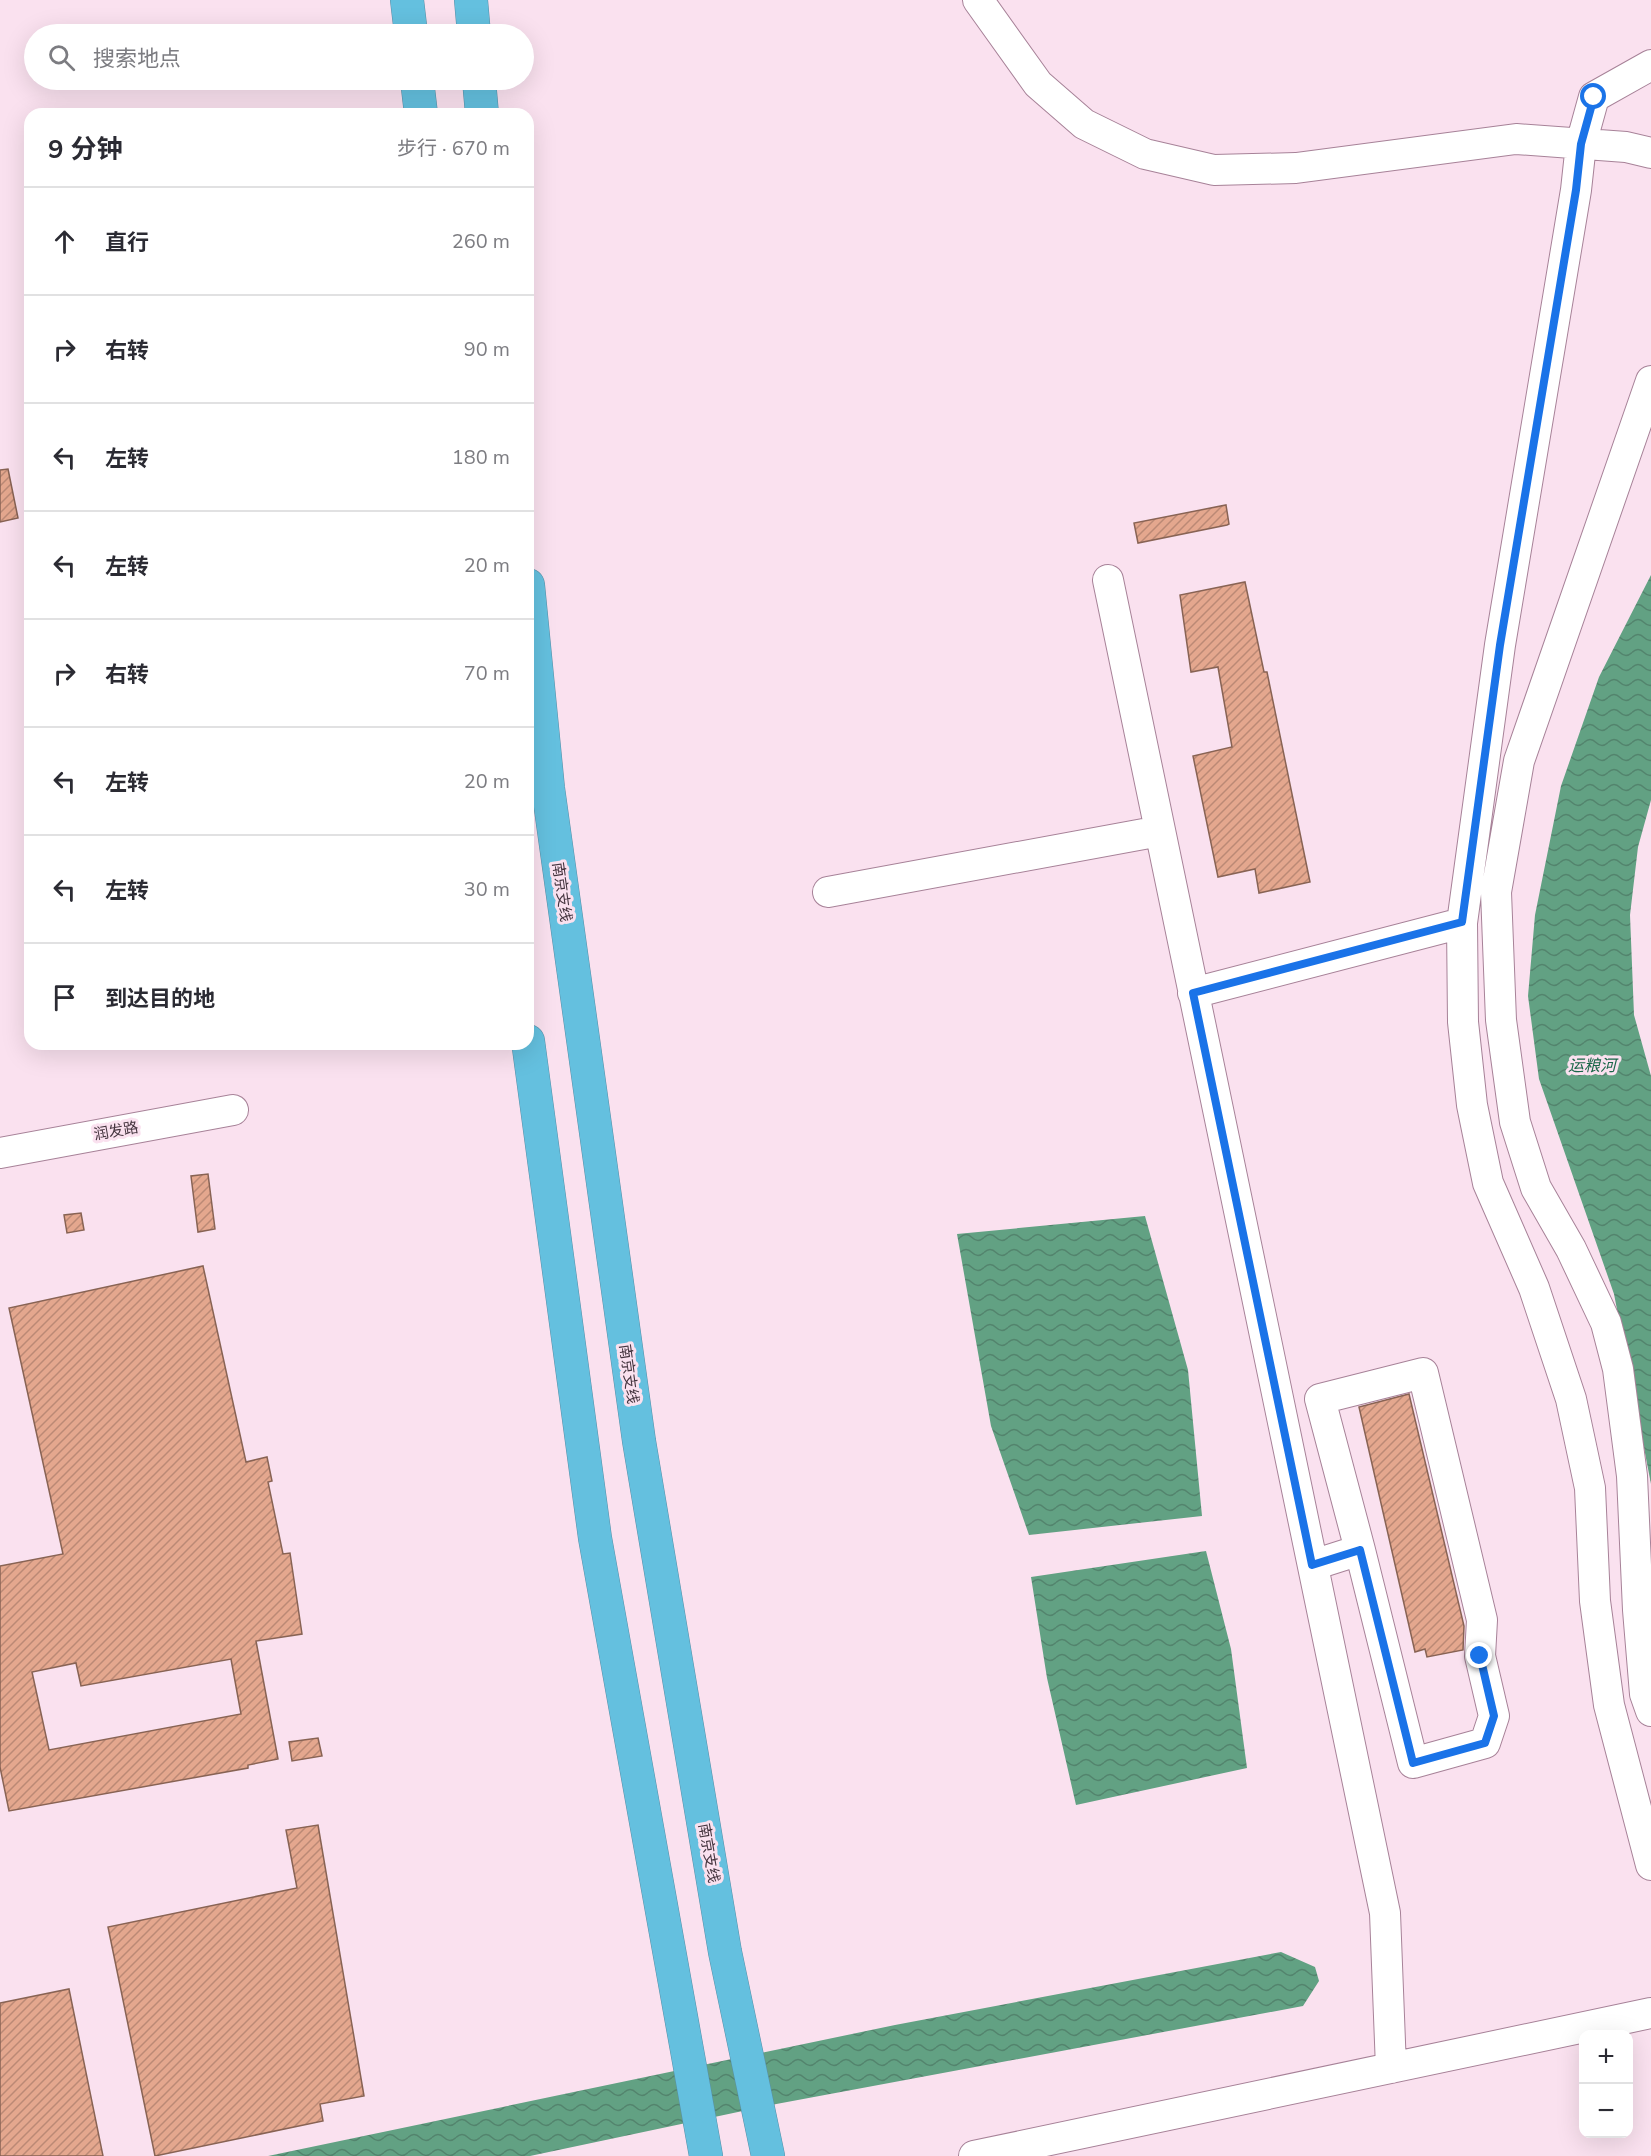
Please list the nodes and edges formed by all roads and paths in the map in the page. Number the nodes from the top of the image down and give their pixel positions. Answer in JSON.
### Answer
{"nodes":[{"id":1,"x":407,"y":0,"type":"edge"},
{"id":2,"x":471,"y":0,"type":"edge"},
{"id":3,"x":978,"y":0,"type":"edge"},
{"id":4,"x":410,"y":24,"type":"edge"},
{"id":5,"x":473,"y":24,"type":"edge"},
{"id":6,"x":1651,"y":65,"type":"edge"},
{"id":7,"x":418,"y":90,"type":"edge"},
{"id":8,"x":480,"y":90,"type":"edge"},
{"id":9,"x":420,"y":108,"type":"edge"},
{"id":10,"x":481,"y":108,"type":"edge"},
{"id":11,"x":1581,"y":144,"type":"junction"},
{"id":12,"x":1651,"y":153,"type":"edge"},
{"id":13,"x":1651,"y":381,"type":"edge"},
{"id":14,"x":1108,"y":580,"type":"dead end"},
{"id":15,"x":534,"y":646,"type":"edge"},
{"id":16,"x":1160,"y":831,"type":"junction"},
{"id":17,"x":828,"y":892,"type":"dead end"},
{"id":18,"x":1462,"y":922,"type":"junction"},
{"id":19,"x":1193,"y":993,"type":"junction"},
{"id":20,"x":529,"y":1050,"type":"edge"},
{"id":21,"x":233,"y":1110,"type":"dead end"},
{"id":22,"x":0,"y":1153,"type":"edge"},
{"id":23,"x":1360,"y":1550,"type":"junction"},
{"id":24,"x":1312,"y":1565,"type":"junction"},
{"id":25,"x":1651,"y":1711,"type":"edge"},
{"id":26,"x":1651,"y":1864,"type":"edge"},
{"id":27,"x":1651,"y":2013,"type":"edge"},
{"id":28,"x":1391,"y":2068,"type":"junction"},
{"id":29,"x":706,"y":2156,"type":"edge"},
{"id":30,"x":768,"y":2156,"type":"edge"},
{"id":31,"x":974,"y":2156,"type":"edge"}],
"edges":[{"from":1,"to":4,"type":"highway"},
{"from":2,"to":5,"type":"highway"},
{"from":3,"to":11,"type":"street"},
{"from":6,"to":11,"type":"street"},
{"from":7,"to":9,"type":"highway"},
{"from":8,"to":10,"type":"highway"},
{"from":11,"to":12,"type":"street"},
{"from":11,"to":18,"type":"street"},
{"from":13,"to":25,"type":"street"},
{"from":14,"to":16,"type":"street"},
{"from":15,"to":30,"type":"highway","name":"南京支线"},
{"from":16,"to":17,"type":"street"},
{"from":16,"to":19,"type":"street"},
{"from":18,"to":19,"type":"street"},
{"from":18,"to":26,"type":"street"},
{"from":19,"to":24,"type":"street"},
{"from":20,"to":29,"type":"highway"},
{"from":21,"to":22,"type":"street","name":"润发路"},
{"from":23,"to":23,"type":"street"},
{"from":23,"to":24,"type":"street"},
{"from":24,"to":28,"type":"street"},
{"from":27,"to":28,"type":"street"},
{"from":28,"to":31,"type":"street"}]}
